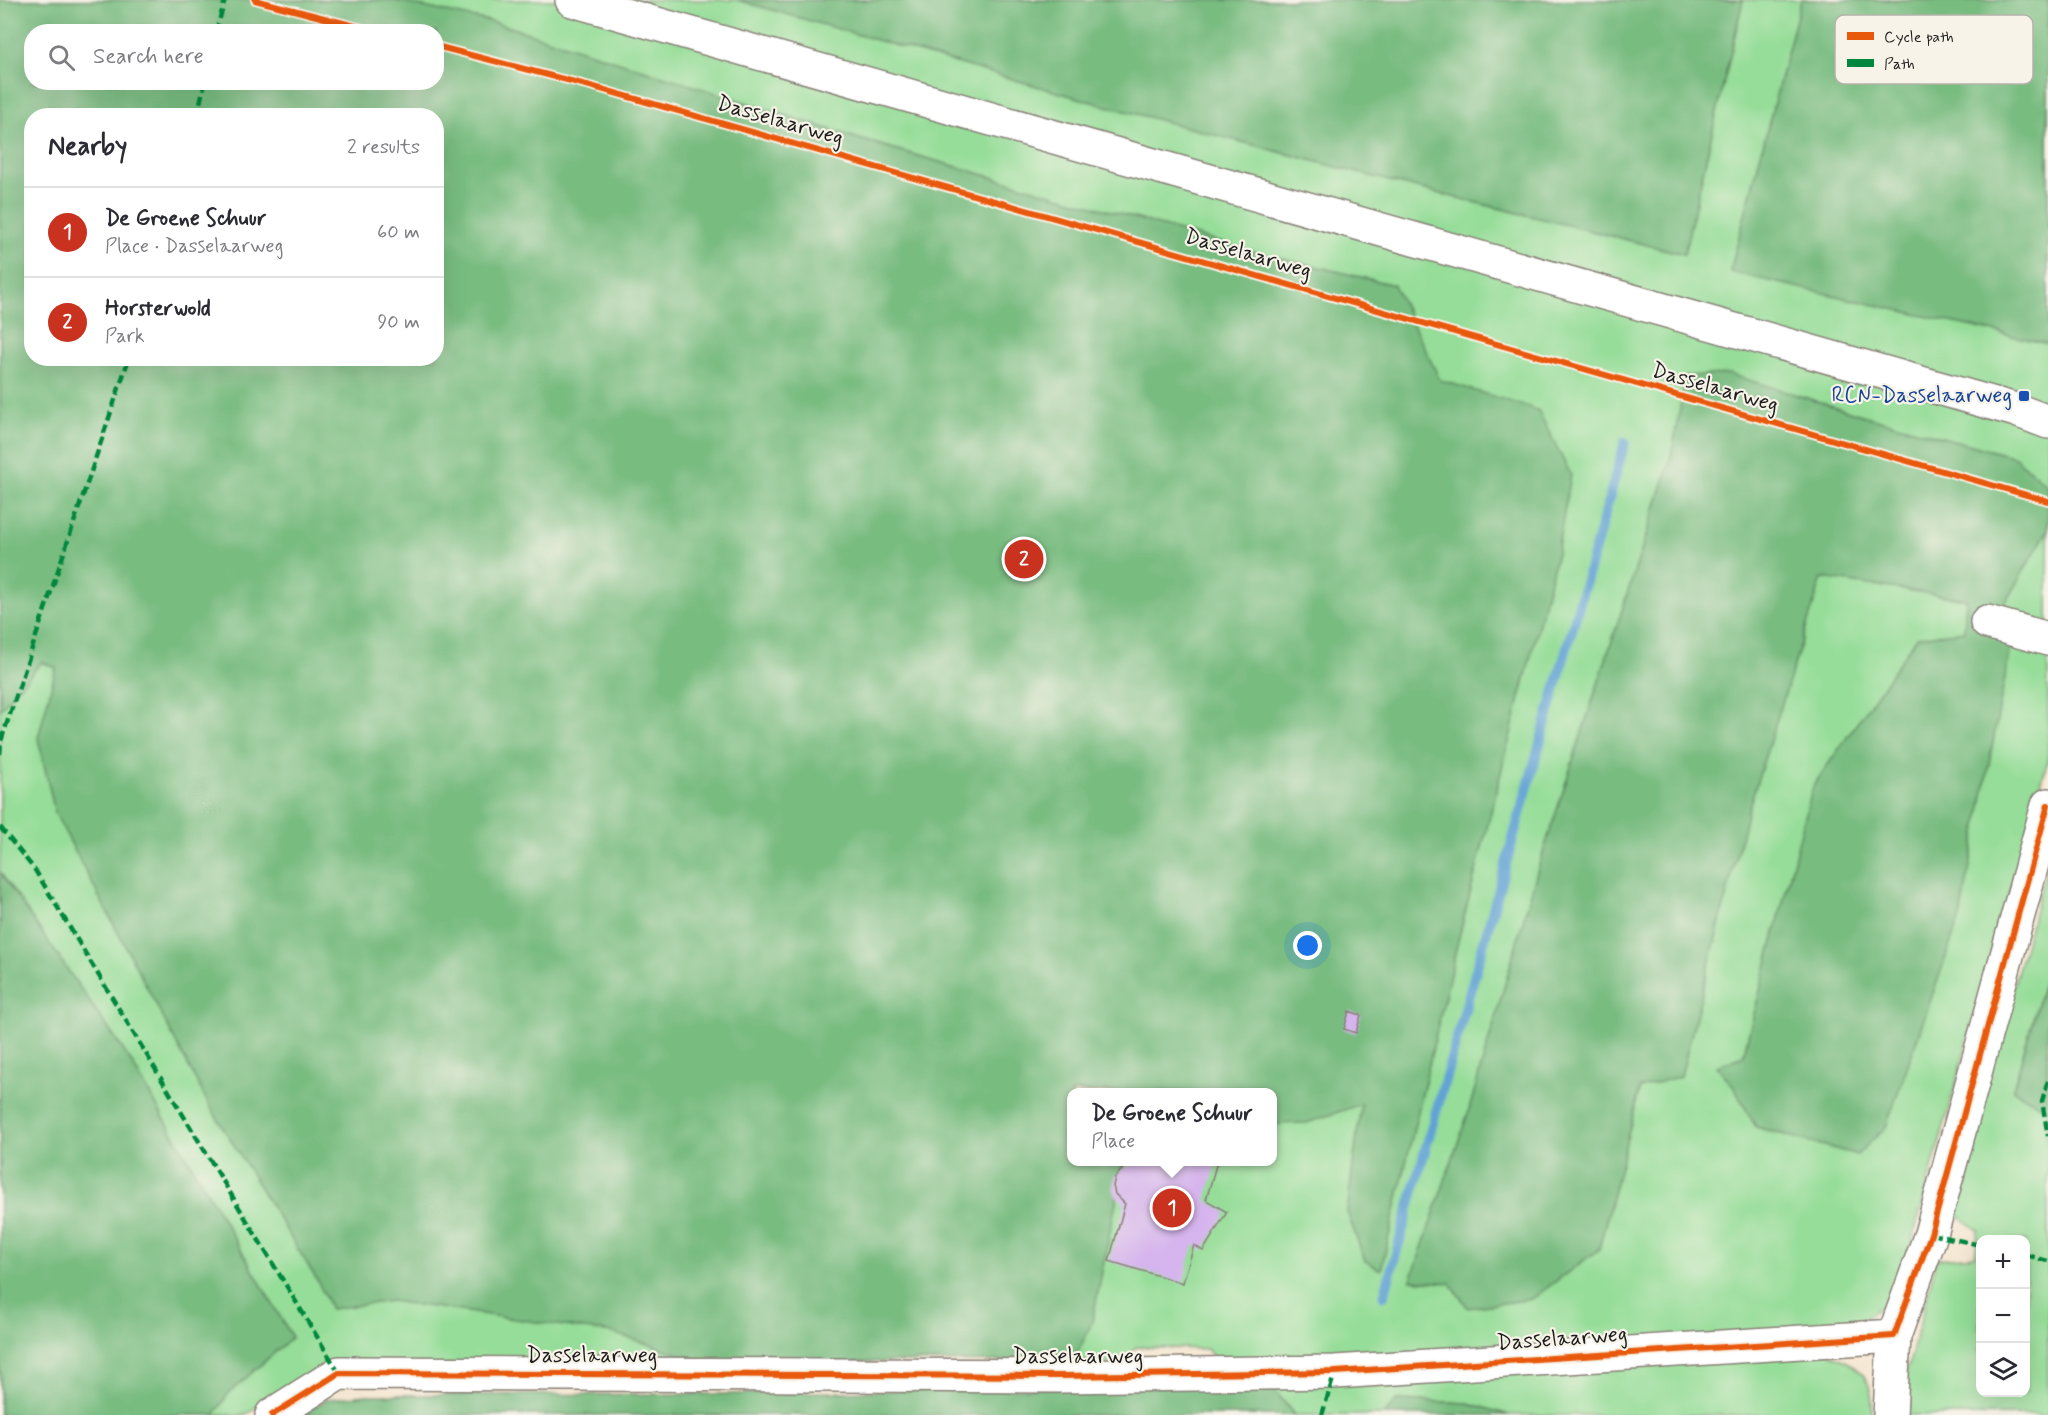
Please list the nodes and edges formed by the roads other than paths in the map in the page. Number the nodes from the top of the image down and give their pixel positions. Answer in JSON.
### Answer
{"nodes":[{"id":1,"x":572,"y":0,"type":"edge"},
{"id":2,"x":2048,"y":422,"type":"edge"},
{"id":3,"x":1987,"y":622,"type":"dead end"},
{"id":4,"x":2048,"y":639,"type":"edge"},
{"id":5,"x":2048,"y":805,"type":"edge"},
{"id":6,"x":1894,"y":1336,"type":"junction"},
{"id":7,"x":273,"y":1415,"type":"edge"},
{"id":8,"x":1890,"y":1415,"type":"edge"}],
"edges":[{"from":1,"to":2,"type":"street"},
{"from":3,"to":4,"type":"street"},
{"from":5,"to":6,"type":"street"},
{"from":6,"to":7,"type":"street","name":"Dasselaarweg"},
{"from":6,"to":8,"type":"street"}]}
